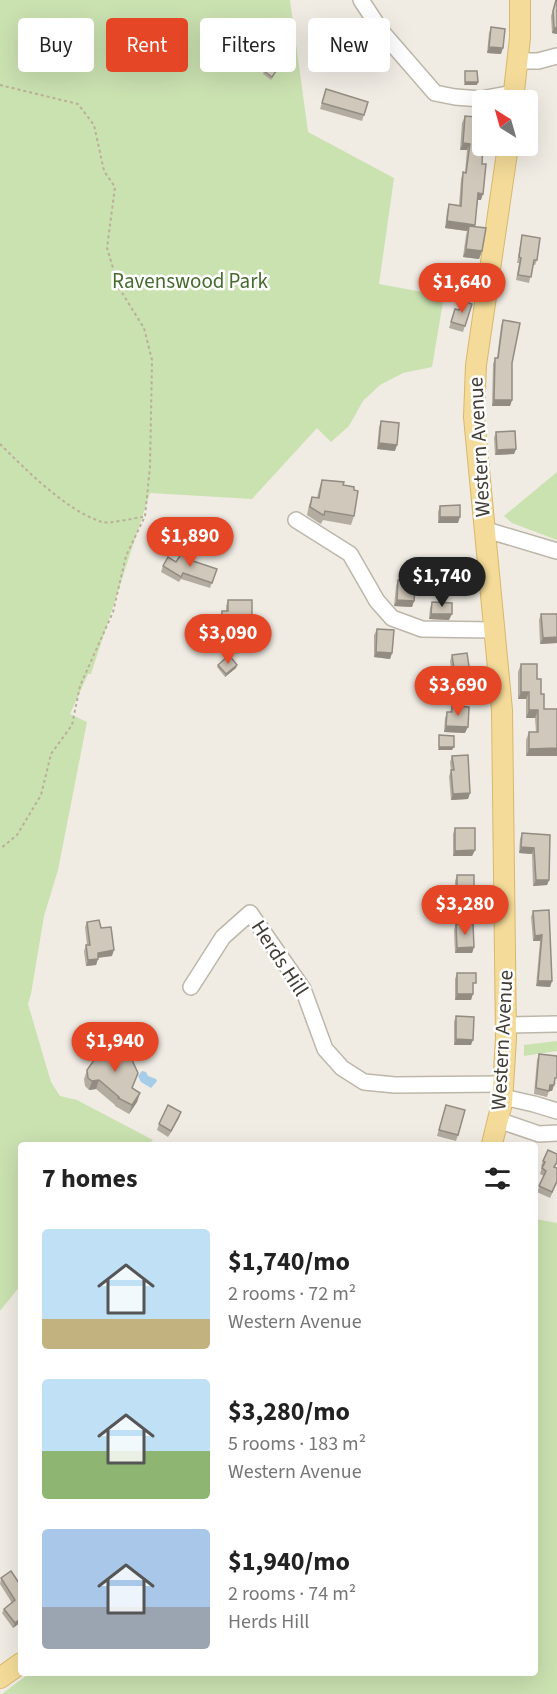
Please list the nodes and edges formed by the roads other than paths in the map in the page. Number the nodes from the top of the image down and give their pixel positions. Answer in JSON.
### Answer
{"nodes":[{"id":1,"x":361,"y":0,"type":"edge"},
{"id":2,"x":520,"y":0,"type":"edge"},
{"id":3,"x":557,"y":56,"type":"edge"},
{"id":4,"x":518,"y":61,"type":"junction"},
{"id":5,"x":514,"y":90,"type":"edge"},
{"id":6,"x":472,"y":98,"type":"edge"},
{"id":7,"x":507,"y":156,"type":"edge"},
{"id":8,"x":296,"y":520,"type":"dead end"},
{"id":9,"x":483,"y":529,"type":"junction"},
{"id":10,"x":557,"y":551,"type":"edge"},
{"id":11,"x":494,"y":630,"type":"junction"},
{"id":12,"x":191,"y":987,"type":"dead end"},
{"id":13,"x":557,"y":1024,"type":"edge"},
{"id":14,"x":506,"y":1025,"type":"junction"},
{"id":15,"x":503,"y":1091,"type":"junction"},
{"id":16,"x":557,"y":1111,"type":"edge"},
{"id":17,"x":498,"y":1120,"type":"junction"},
{"id":18,"x":557,"y":1132,"type":"edge"},
{"id":19,"x":492,"y":1142,"type":"edge"},
{"id":20,"x":18,"y":1665,"type":"edge"},
{"id":21,"x":0,"y":1678,"type":"edge"}],
"edges":[{"from":1,"to":6,"type":"street"},
{"from":2,"to":4,"type":"main road"},
{"from":3,"to":4,"type":"street"},
{"from":4,"to":5,"type":"main road"},
{"from":7,"to":9,"type":"main road","name":"Western Avenue"},
{"from":8,"to":11,"type":"street"},
{"from":9,"to":10,"type":"street"},
{"from":9,"to":11,"type":"main road","name":"Western Avenue"},
{"from":11,"to":14,"type":"main road","name":"Western Avenue"},
{"from":12,"to":15,"type":"street","name":"Herds Hill"},
{"from":13,"to":14,"type":"street"},
{"from":14,"to":15,"type":"main road","name":"Western Avenue"},
{"from":15,"to":16,"type":"street"},
{"from":15,"to":17,"type":"main road","name":"Western Avenue"},
{"from":17,"to":18,"type":"street"},
{"from":17,"to":19,"type":"main road","name":"Western Avenue"},
{"from":20,"to":21,"type":"main road"}]}
